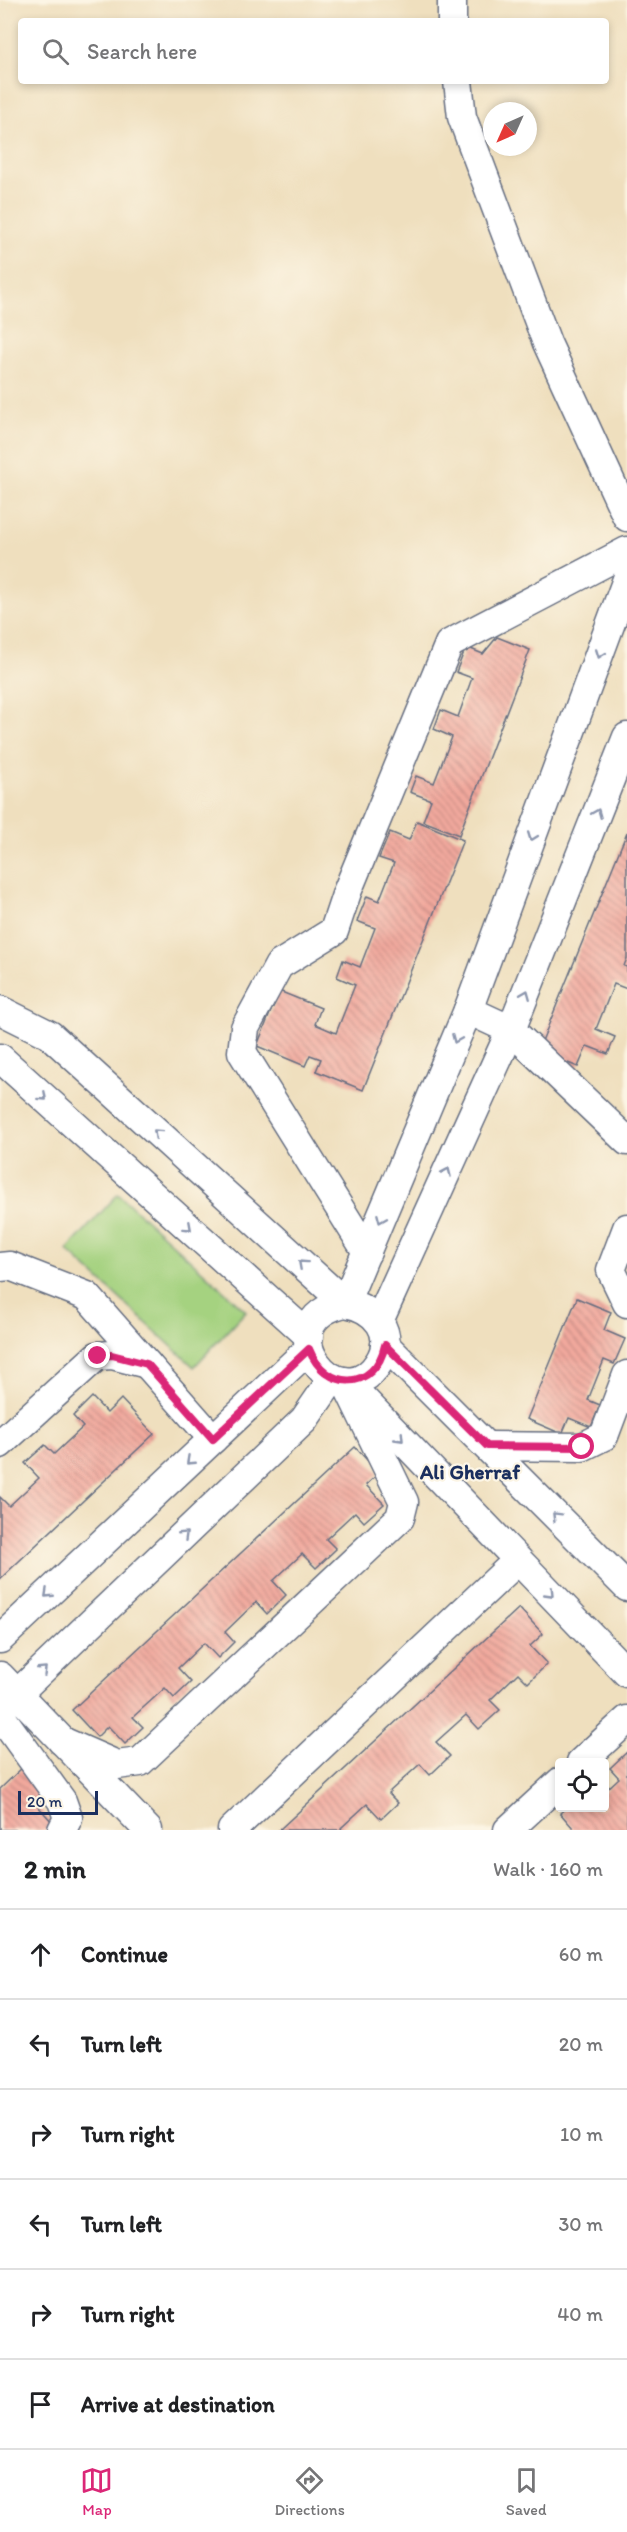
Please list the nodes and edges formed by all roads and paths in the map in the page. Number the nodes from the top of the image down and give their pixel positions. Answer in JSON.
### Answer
{"nodes":[{"id":1,"x":452,"y":0,"type":"edge"},
{"id":2,"x":453,"y":18,"type":"edge"},
{"id":3,"x":458,"y":84,"type":"edge"},
{"id":4,"x":627,"y":517,"type":"edge"},
{"id":5,"x":627,"y":551,"type":"edge"},
{"id":6,"x":627,"y":579,"type":"edge"},
{"id":7,"x":627,"y":737,"type":"edge"},
{"id":8,"x":0,"y":1010,"type":"edge"},
{"id":9,"x":468,"y":1010,"type":"junction"},
{"id":10,"x":511,"y":1030,"type":"junction"},
{"id":11,"x":0,"y":1058,"type":"edge"},
{"id":12,"x":627,"y":1140,"type":"edge"},
{"id":13,"x":627,"y":1228,"type":"edge"},
{"id":14,"x":367,"y":1252,"type":"junction"},
{"id":15,"x":0,"y":1267,"type":"edge"},
{"id":16,"x":627,"y":1303,"type":"edge"},
{"id":17,"x":345,"y":1304,"type":"junction"},
{"id":18,"x":382,"y":1333,"type":"junction"},
{"id":19,"x":309,"y":1342,"type":"junction"},
{"id":20,"x":147,"y":1364,"type":"junction"},
{"id":21,"x":627,"y":1375,"type":"edge"},
{"id":22,"x":339,"y":1379,"type":"junction"},
{"id":23,"x":213,"y":1439,"type":"junction"},
{"id":24,"x":0,"y":1444,"type":"edge"},
{"id":25,"x":487,"y":1446,"type":"junction"},
{"id":26,"x":518,"y":1560,"type":"junction"},
{"id":27,"x":627,"y":1587,"type":"edge"},
{"id":28,"x":0,"y":1639,"type":"edge"},
{"id":29,"x":627,"y":1673,"type":"edge"},
{"id":30,"x":4,"y":1699,"type":"edge"},
{"id":31,"x":627,"y":1720,"type":"edge"},
{"id":32,"x":62,"y":1741,"type":"junction"},
{"id":33,"x":585,"y":1758,"type":"edge"},
{"id":34,"x":555,"y":1787,"type":"edge"},
{"id":35,"x":62,"y":1830,"type":"edge"},
{"id":36,"x":148,"y":1830,"type":"edge"},
{"id":37,"x":232,"y":1830,"type":"edge"},
{"id":38,"x":508,"y":1830,"type":"edge"}],
"edges":[{"from":1,"to":2,"type":"street"},
{"from":3,"to":4,"type":"street"},
{"from":5,"to":14,"type":"street"},
{"from":6,"to":9,"type":"street","one_way":true},
{"from":10,"to":7,"type":"street","one_way":true},
{"from":17,"to":8,"type":"street","one_way":true},
{"from":9,"to":10,"type":"street"},
{"from":9,"to":14,"type":"street","one_way":true},
{"from":10,"to":12,"type":"street"},
{"from":18,"to":10,"type":"street","one_way":true},
{"from":11,"to":19,"type":"street","one_way":true},
{"from":13,"to":16,"type":"street"},
{"from":14,"to":17,"type":"street"},
{"from":15,"to":20,"type":"street"},
{"from":17,"to":18,"type":"street"},
{"from":17,"to":19,"type":"street"},
{"from":18,"to":22,"type":"street"},
{"from":18,"to":25,"type":"street"},
{"from":19,"to":22,"type":"street"},
{"from":19,"to":23,"type":"street"},
{"from":20,"to":23,"type":"street"},
{"from":20,"to":24,"type":"street"},
{"from":21,"to":25,"type":"street"},
{"from":22,"to":26,"type":"street","one_way":true},
{"from":30,"to":22,"type":"street","one_way":true},
{"from":22,"to":32,"type":"street"},
{"from":23,"to":28,"type":"street","one_way":true},
{"from":27,"to":25,"type":"street","one_way":true},
{"from":26,"to":29,"type":"street","one_way":true},
{"from":26,"to":37,"type":"street"},
{"from":30,"to":32,"type":"street"},
{"from":30,"to":35,"type":"street"},
{"from":31,"to":33,"type":"street"},
{"from":32,"to":36,"type":"street"},
{"from":34,"to":38,"type":"street"}]}
